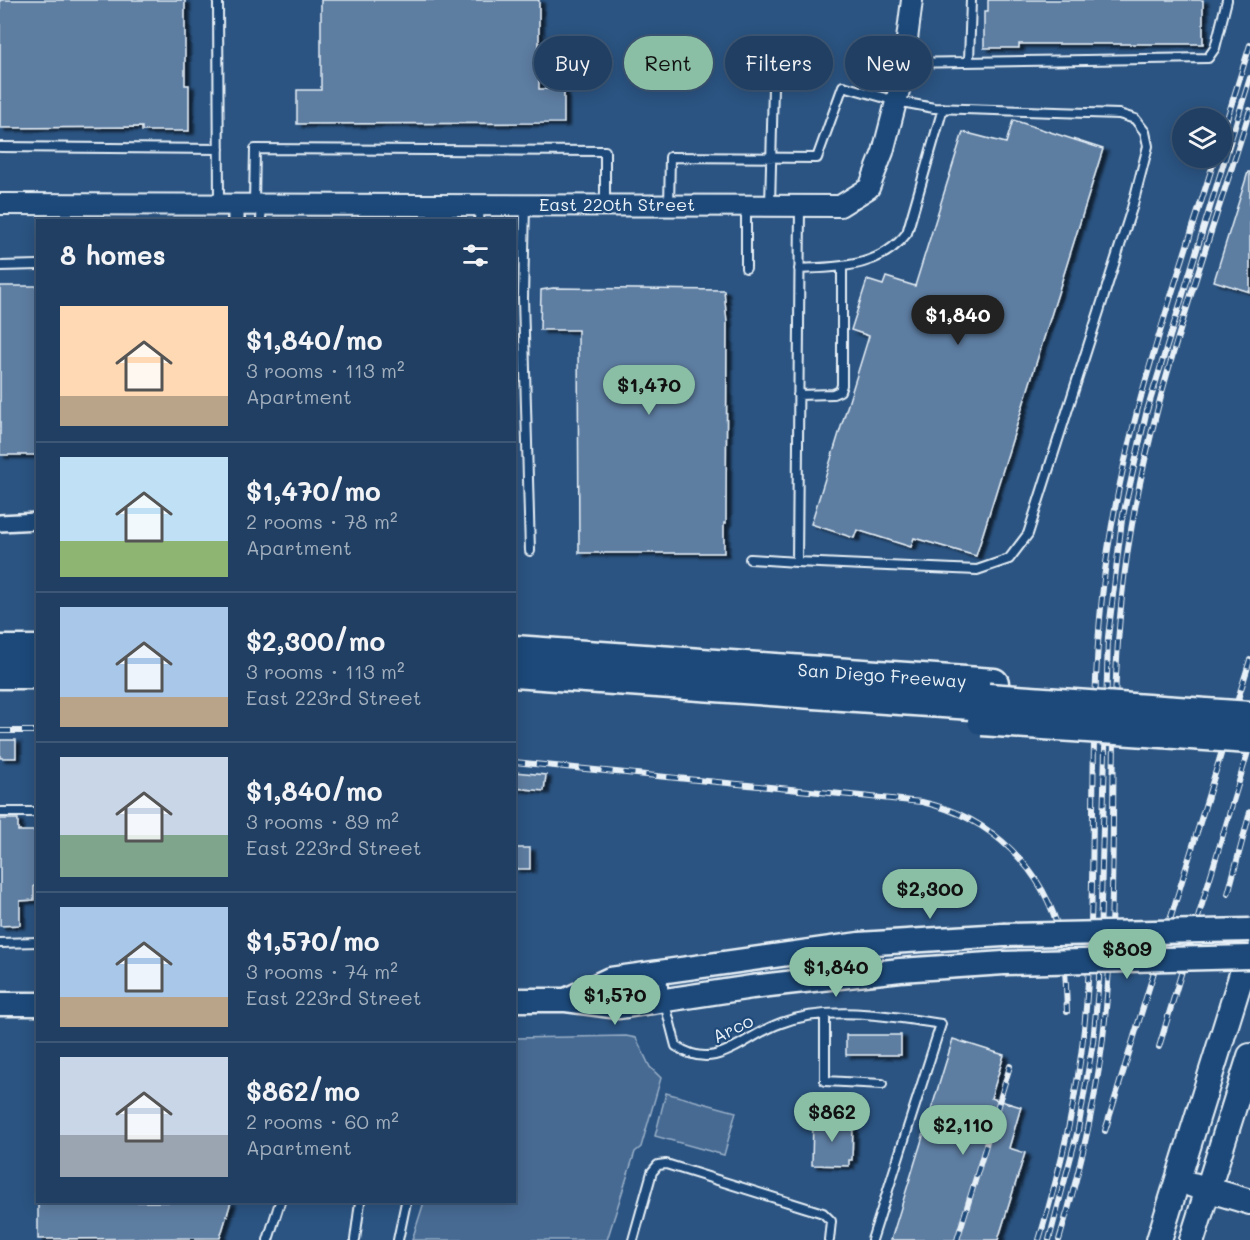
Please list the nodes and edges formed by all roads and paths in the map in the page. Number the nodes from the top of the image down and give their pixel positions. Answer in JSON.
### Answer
{"nodes":[{"id":1,"x":218,"y":0,"type":"edge"},
{"id":2,"x":912,"y":0,"type":"edge"},
{"id":3,"x":970,"y":0,"type":"edge"},
{"id":4,"x":1227,"y":0,"type":"edge"},
{"id":5,"x":907,"y":36,"type":"edge"},
{"id":6,"x":969,"y":62,"type":"junction"},
{"id":7,"x":932,"y":63,"type":"edge"},
{"id":8,"x":772,"y":90,"type":"edge"},
{"id":9,"x":898,"y":90,"type":"edge"},
{"id":10,"x":896,"y":101,"type":"junction"},
{"id":11,"x":943,"y":108,"type":"junction"},
{"id":12,"x":0,"y":147,"type":"edge"},
{"id":13,"x":219,"y":148,"type":"junction"},
{"id":14,"x":771,"y":158,"type":"junction"},
{"id":15,"x":0,"y":204,"type":"edge"},
{"id":16,"x":525,"y":205,"type":"junction"},
{"id":17,"x":605,"y":205,"type":"junction"},
{"id":18,"x":669,"y":205,"type":"junction"},
{"id":19,"x":770,"y":205,"type":"junction"},
{"id":20,"x":746,"y":206,"type":"junction"},
{"id":21,"x":800,"y":206,"type":"junction"},
{"id":22,"x":245,"y":209,"type":"edge"},
{"id":23,"x":480,"y":212,"type":"edge"},
{"id":24,"x":36,"y":265,"type":"edge"},
{"id":25,"x":0,"y":266,"type":"edge"},
{"id":26,"x":842,"y":267,"type":"junction"},
{"id":27,"x":746,"y":268,"type":"dead end"},
{"id":28,"x":799,"y":269,"type":"junction"},
{"id":29,"x":798,"y":395,"type":"junction"},
{"id":30,"x":36,"y":521,"type":"edge"},
{"id":31,"x":0,"y":523,"type":"edge"},
{"id":32,"x":530,"y":551,"type":"dead end"},
{"id":33,"x":750,"y":559,"type":"dead end"},
{"id":34,"x":797,"y":562,"type":"junction"},
{"id":35,"x":0,"y":635,"type":"edge"},
{"id":36,"x":36,"y":635,"type":"edge"},
{"id":37,"x":0,"y":650,"type":"edge"},
{"id":38,"x":36,"y":650,"type":"edge"},
{"id":39,"x":516,"y":650,"type":"edge"},
{"id":40,"x":0,"y":659,"type":"edge"},
{"id":41,"x":36,"y":659,"type":"edge"},
{"id":42,"x":516,"y":664,"type":"edge"},
{"id":43,"x":516,"y":673,"type":"edge"},
{"id":44,"x":0,"y":674,"type":"edge"},
{"id":45,"x":36,"y":674,"type":"edge"},
{"id":46,"x":516,"y":688,"type":"edge"},
{"id":47,"x":988,"y":702,"type":"junction"},
{"id":48,"x":1250,"y":702,"type":"edge"},
{"id":49,"x":1250,"y":716,"type":"edge"},
{"id":50,"x":1250,"y":726,"type":"edge"},
{"id":51,"x":1250,"y":739,"type":"edge"},
{"id":52,"x":36,"y":812,"type":"edge"},
{"id":53,"x":0,"y":813,"type":"edge"},
{"id":54,"x":1250,"y":930,"type":"edge"},
{"id":55,"x":36,"y":942,"type":"edge"},
{"id":56,"x":0,"y":943,"type":"edge"},
{"id":57,"x":1250,"y":948,"type":"edge"},
{"id":58,"x":1250,"y":957,"type":"edge"},
{"id":59,"x":662,"y":972,"type":"junction"},
{"id":60,"x":516,"y":1000,"type":"edge"},
{"id":61,"x":566,"y":1000,"type":"junction"},
{"id":62,"x":664,"y":1000,"type":"junction"},
{"id":63,"x":0,"y":1004,"type":"edge"},
{"id":64,"x":36,"y":1004,"type":"edge"},
{"id":65,"x":825,"y":1015,"type":"junction"},
{"id":66,"x":1250,"y":1056,"type":"edge"},
{"id":67,"x":882,"y":1084,"type":"dead end"},
{"id":68,"x":1176,"y":1180,"type":"junction"},
{"id":69,"x":1207,"y":1189,"type":"junction"},
{"id":70,"x":1250,"y":1202,"type":"edge"},
{"id":71,"x":280,"y":1203,"type":"edge"},
{"id":72,"x":360,"y":1203,"type":"edge"},
{"id":73,"x":406,"y":1203,"type":"edge"},
{"id":74,"x":268,"y":1240,"type":"edge"},
{"id":75,"x":355,"y":1240,"type":"edge"},
{"id":76,"x":398,"y":1240,"type":"edge"},
{"id":77,"x":633,"y":1240,"type":"edge"},
{"id":78,"x":829,"y":1240,"type":"edge"},
{"id":79,"x":872,"y":1240,"type":"edge"},
{"id":80,"x":1160,"y":1240,"type":"edge"},
{"id":81,"x":1192,"y":1240,"type":"edge"}],
"edges":[{"from":1,"to":13,"type":"lane"},
{"from":2,"to":5,"type":"street"},
{"from":3,"to":6,"type":"lane"},
{"from":4,"to":6,"type":"lane"},
{"from":6,"to":7,"type":"lane"},
{"from":8,"to":14,"type":"lane"},
{"from":9,"to":10,"type":"street"},
{"from":10,"to":11,"type":"lane"},
{"from":10,"to":14,"type":"lane"},
{"from":10,"to":21,"type":"street","name":"East 220th Street"},
{"from":11,"to":26,"type":"lane"},
{"from":11,"to":34,"type":"lane"},
{"from":12,"to":13,"type":"lane"},
{"from":13,"to":22,"type":"lane"},
{"from":14,"to":18,"type":"lane"},
{"from":14,"to":19,"type":"lane"},
{"from":15,"to":22,"type":"street","name":"East 220th Street"},
{"from":16,"to":17,"type":"street","name":"East 220th Street"},
{"from":16,"to":23,"type":"street","name":"East 220th Street"},
{"from":16,"to":32,"type":"lane"},
{"from":17,"to":18,"type":"street","name":"East 220th Street"},
{"from":17,"to":22,"type":"lane"},
{"from":18,"to":20,"type":"street","name":"East 220th Street"},
{"from":19,"to":20,"type":"street","name":"East 220th Street"},
{"from":19,"to":21,"type":"street","name":"East 220th Street"},
{"from":20,"to":27,"type":"lane"},
{"from":21,"to":28,"type":"lane"},
{"from":22,"to":23,"type":"street","name":"East 220th Street"},
{"from":24,"to":25,"type":"lane"},
{"from":26,"to":28,"type":"lane"},
{"from":26,"to":29,"type":"lane"},
{"from":28,"to":29,"type":"lane"},
{"from":29,"to":34,"type":"lane"},
{"from":30,"to":31,"type":"street"},
{"from":33,"to":34,"type":"lane"},
{"from":35,"to":36,"type":"highway"},
{"from":37,"to":38,"type":"highway"},
{"from":39,"to":47,"type":"highway","name":"San Diego Freeway"},
{"from":40,"to":41,"type":"highway"},
{"from":42,"to":47,"type":"highway"},
{"from":43,"to":47,"type":"highway"},
{"from":44,"to":45,"type":"highway"},
{"from":46,"to":47,"type":"highway","name":"San Diego Freeway"},
{"from":47,"to":48,"type":"highway","name":"San Diego Freeway"},
{"from":47,"to":49,"type":"highway","bridge":true},
{"from":47,"to":50,"type":"highway"},
{"from":47,"to":51,"type":"highway","name":"San Diego Freeway","bridge":true},
{"from":52,"to":53,"type":"lane"},
{"from":54,"to":59,"type":"main road","bridge":true},
{"from":55,"to":56,"type":"lane"},
{"from":57,"to":68,"type":"main road"},
{"from":58,"to":62,"type":"main road","bridge":true},
{"from":59,"to":61,"type":"main road"},
{"from":59,"to":62,"type":"lane","name":"Arco"},
{"from":60,"to":61,"type":"main road"},
{"from":61,"to":62,"type":"main road"},
{"from":62,"to":65,"type":"lane","name":"Arco"},
{"from":63,"to":64,"type":"main road"},
{"from":65,"to":67,"type":"lane"},
{"from":65,"to":79,"type":"lane","name":"Arco"},
{"from":66,"to":69,"type":"main road"},
{"from":68,"to":69,"type":"main road"},
{"from":68,"to":80,"type":"main road"},
{"from":69,"to":70,"type":"main road"},
{"from":69,"to":81,"type":"main road"},
{"from":71,"to":74,"type":"lane"},
{"from":72,"to":75,"type":"lane"},
{"from":73,"to":76,"type":"lane"},
{"from":77,"to":78,"type":"lane"}]}
